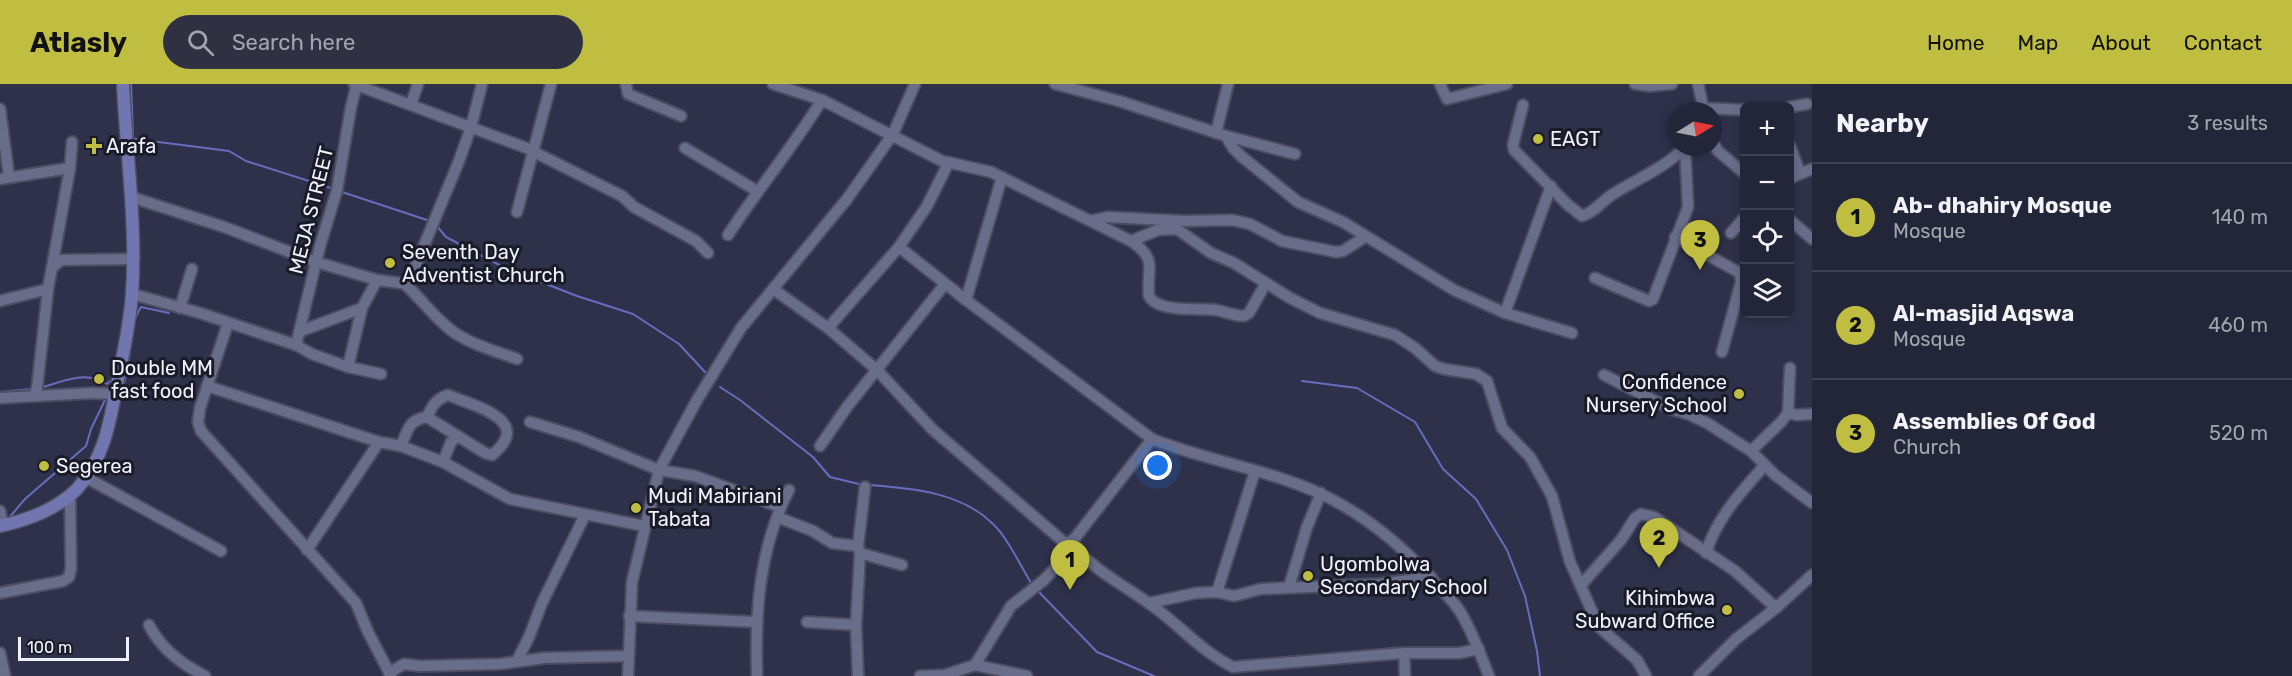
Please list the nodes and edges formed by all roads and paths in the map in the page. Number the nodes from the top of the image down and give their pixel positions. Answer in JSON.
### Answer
{"nodes":[{"id":1,"x":123,"y":84,"type":"edge"},
{"id":2,"x":356,"y":84,"type":"edge"},
{"id":3,"x":418,"y":84,"type":"edge"},
{"id":4,"x":482,"y":84,"type":"edge"},
{"id":5,"x":551,"y":84,"type":"edge"},
{"id":6,"x":626,"y":84,"type":"edge"},
{"id":7,"x":773,"y":84,"type":"edge"},
{"id":8,"x":915,"y":84,"type":"edge"},
{"id":9,"x":1055,"y":84,"type":"edge"},
{"id":10,"x":1228,"y":84,"type":"edge"},
{"id":11,"x":1440,"y":84,"type":"edge"},
{"id":12,"x":1507,"y":84,"type":"edge"},
{"id":13,"x":1635,"y":84,"type":"edge"},
{"id":14,"x":1672,"y":84,"type":"edge"},
{"id":15,"x":1698,"y":84,"type":"edge"},
{"id":16,"x":822,"y":100,"type":"junction"},
{"id":17,"x":1702,"y":102,"type":"edge"},
{"id":18,"x":411,"y":104,"type":"junction"},
{"id":19,"x":1807,"y":104,"type":"dead end"},
{"id":20,"x":1523,"y":105,"type":"dead end"},
{"id":21,"x":1794,"y":106,"type":"edge"},
{"id":22,"x":0,"y":109,"type":"edge"},
{"id":23,"x":1722,"y":109,"type":"edge"},
{"id":24,"x":1740,"y":110,"type":"edge"},
{"id":25,"x":681,"y":116,"type":"dead end"},
{"id":26,"x":471,"y":128,"type":"junction"},
{"id":27,"x":893,"y":134,"type":"junction"},
{"id":28,"x":1221,"y":134,"type":"junction"},
{"id":29,"x":72,"y":142,"type":"dead end"},
{"id":30,"x":685,"y":148,"type":"dead end"},
{"id":31,"x":532,"y":150,"type":"junction"},
{"id":32,"x":1295,"y":154,"type":"dead end"},
{"id":33,"x":1722,"y":154,"type":"edge"},
{"id":34,"x":1794,"y":156,"type":"edge"},
{"id":35,"x":947,"y":162,"type":"junction"},
{"id":36,"x":70,"y":168,"type":"junction"},
{"id":37,"x":1812,"y":169,"type":"edge"},
{"id":38,"x":1740,"y":170,"type":"edge"},
{"id":39,"x":1800,"y":173,"type":"junction"},
{"id":40,"x":1794,"y":176,"type":"edge"},
{"id":41,"x":1002,"y":177,"type":"junction"},
{"id":42,"x":4,"y":178,"type":"edge"},
{"id":43,"x":1551,"y":186,"type":"junction"},
{"id":44,"x":757,"y":191,"type":"junction"},
{"id":45,"x":131,"y":198,"type":"junction"},
{"id":46,"x":517,"y":212,"type":"dead end"},
{"id":47,"x":1094,"y":220,"type":"junction"},
{"id":48,"x":1740,"y":223,"type":"edge"},
{"id":49,"x":1794,"y":223,"type":"edge"},
{"id":50,"x":1731,"y":233,"type":"dead end"},
{"id":51,"x":728,"y":235,"type":"dead end"},
{"id":52,"x":1365,"y":237,"type":"junction"},
{"id":53,"x":1675,"y":237,"type":"junction"},
{"id":54,"x":1812,"y":239,"type":"edge"},
{"id":55,"x":1131,"y":241,"type":"junction"},
{"id":56,"x":899,"y":247,"type":"junction"},
{"id":57,"x":708,"y":253,"type":"dead end"},
{"id":58,"x":133,"y":259,"type":"junction"},
{"id":59,"x":316,"y":261,"type":"junction"},
{"id":60,"x":51,"y":268,"type":"junction"},
{"id":61,"x":192,"y":269,"type":"dead end"},
{"id":62,"x":1595,"y":278,"type":"dead end"},
{"id":63,"x":377,"y":280,"type":"junction"},
{"id":64,"x":945,"y":284,"type":"junction"},
{"id":65,"x":1266,"y":284,"type":"junction"},
{"id":66,"x":406,"y":285,"type":"junction"},
{"id":67,"x":48,"y":289,"type":"junction"},
{"id":68,"x":773,"y":289,"type":"junction"},
{"id":69,"x":132,"y":294,"type":"junction"},
{"id":70,"x":966,"y":300,"type":"junction"},
{"id":71,"x":0,"y":301,"type":"edge"},
{"id":72,"x":180,"y":308,"type":"junction"},
{"id":73,"x":362,"y":308,"type":"junction"},
{"id":74,"x":1505,"y":313,"type":"junction"},
{"id":75,"x":228,"y":323,"type":"junction"},
{"id":76,"x":828,"y":328,"type":"junction"},
{"id":77,"x":301,"y":331,"type":"junction"},
{"id":78,"x":1572,"y":333,"type":"dead end"},
{"id":79,"x":296,"y":345,"type":"junction"},
{"id":80,"x":1722,"y":352,"type":"dead end"},
{"id":81,"x":517,"y":359,"type":"dead end"},
{"id":82,"x":348,"y":367,"type":"junction"},
{"id":83,"x":1790,"y":368,"type":"dead end"},
{"id":84,"x":877,"y":370,"type":"junction"},
{"id":85,"x":381,"y":374,"type":"dead end"},
{"id":86,"x":1604,"y":375,"type":"dead end"},
{"id":87,"x":207,"y":386,"type":"junction"},
{"id":88,"x":115,"y":394,"type":"junction"},
{"id":89,"x":34,"y":396,"type":"junction"},
{"id":90,"x":0,"y":398,"type":"edge"},
{"id":91,"x":1788,"y":412,"type":"junction"},
{"id":92,"x":1812,"y":414,"type":"edge"},
{"id":93,"x":427,"y":417,"type":"junction"},
{"id":94,"x":530,"y":422,"type":"dead end"},
{"id":95,"x":458,"y":436,"type":"junction"},
{"id":96,"x":1152,"y":439,"type":"junction"},
{"id":97,"x":379,"y":442,"type":"junction"},
{"id":98,"x":401,"y":446,"type":"junction"},
{"id":99,"x":820,"y":446,"type":"dead end"},
{"id":100,"x":1751,"y":451,"type":"junction"},
{"id":101,"x":443,"y":462,"type":"junction"},
{"id":102,"x":1765,"y":465,"type":"junction"},
{"id":103,"x":659,"y":470,"type":"junction"},
{"id":104,"x":1255,"y":471,"type":"junction"},
{"id":105,"x":86,"y":477,"type":"junction"},
{"id":106,"x":865,"y":487,"type":"dead end"},
{"id":107,"x":789,"y":490,"type":"dead end"},
{"id":108,"x":1321,"y":493,"type":"junction"},
{"id":109,"x":70,"y":495,"type":"junction"},
{"id":110,"x":1812,"y":503,"type":"edge"},
{"id":111,"x":0,"y":511,"type":"edge"},
{"id":112,"x":778,"y":512,"type":"junction"},
{"id":113,"x":585,"y":515,"type":"junction"},
{"id":114,"x":1,"y":526,"type":"edge"},
{"id":115,"x":644,"y":526,"type":"junction"},
{"id":116,"x":1072,"y":544,"type":"junction"},
{"id":117,"x":859,"y":549,"type":"junction"},
{"id":118,"x":307,"y":550,"type":"junction"},
{"id":119,"x":221,"y":551,"type":"dead end"},
{"id":120,"x":1706,"y":553,"type":"junction"},
{"id":121,"x":902,"y":565,"type":"dead end"},
{"id":122,"x":1812,"y":575,"type":"edge"},
{"id":123,"x":1431,"y":577,"type":"junction"},
{"id":124,"x":1582,"y":584,"type":"junction"},
{"id":125,"x":1289,"y":587,"type":"junction"},
{"id":126,"x":1217,"y":592,"type":"junction"},
{"id":127,"x":0,"y":593,"type":"edge"},
{"id":128,"x":1149,"y":603,"type":"junction"},
{"id":129,"x":1776,"y":608,"type":"junction"},
{"id":130,"x":629,"y":616,"type":"junction"},
{"id":131,"x":756,"y":622,"type":"junction"},
{"id":132,"x":807,"y":622,"type":"dead end"},
{"id":133,"x":856,"y":625,"type":"junction"},
{"id":134,"x":149,"y":626,"type":"dead end"},
{"id":135,"x":1479,"y":649,"type":"junction"},
{"id":136,"x":0,"y":653,"type":"edge"},
{"id":137,"x":1404,"y":653,"type":"junction"},
{"id":138,"x":628,"y":656,"type":"junction"},
{"id":139,"x":517,"y":661,"type":"junction"},
{"id":140,"x":975,"y":664,"type":"junction"},
{"id":141,"x":1233,"y":667,"type":"junction"},
{"id":142,"x":3,"y":669,"type":"edge"},
{"id":143,"x":390,"y":674,"type":"edge"},
{"id":144,"x":205,"y":676,"type":"edge"},
{"id":145,"x":628,"y":676,"type":"edge"},
{"id":146,"x":757,"y":676,"type":"edge"},
{"id":147,"x":858,"y":676,"type":"edge"},
{"id":148,"x":920,"y":676,"type":"edge"},
{"id":149,"x":1027,"y":676,"type":"edge"},
{"id":150,"x":1245,"y":676,"type":"edge"},
{"id":151,"x":1405,"y":676,"type":"edge"},
{"id":152,"x":1489,"y":676,"type":"edge"},
{"id":153,"x":1646,"y":676,"type":"edge"},
{"id":154,"x":1699,"y":676,"type":"edge"}],
"edges":[{"from":1,"to":45,"type":"main road"},
{"from":2,"to":18,"type":"street"},
{"from":2,"to":59,"type":"street","name":"MEJA STREET"},
{"from":3,"to":18,"type":"street"},
{"from":4,"to":26,"type":"street"},
{"from":5,"to":31,"type":"street"},
{"from":6,"to":25,"type":"street"},
{"from":7,"to":16,"type":"street"},
{"from":8,"to":27,"type":"street"},
{"from":9,"to":28,"type":"street"},
{"from":10,"to":28,"type":"street"},
{"from":11,"to":12,"type":"street"},
{"from":13,"to":14,"type":"street"},
{"from":15,"to":17,"type":"street"},
{"from":16,"to":27,"type":"street"},
{"from":16,"to":44,"type":"street"},
{"from":18,"to":26,"type":"street"},
{"from":19,"to":21,"type":"street"},
{"from":20,"to":43,"type":"street"},
{"from":22,"to":42,"type":"street"},
{"from":23,"to":24,"type":"street"},
{"from":26,"to":31,"type":"street"},
{"from":26,"to":66,"type":"street"},
{"from":27,"to":35,"type":"street"},
{"from":27,"to":68,"type":"street"},
{"from":28,"to":32,"type":"street"},
{"from":28,"to":52,"type":"street"},
{"from":29,"to":36,"type":"street"},
{"from":30,"to":44,"type":"street"},
{"from":31,"to":46,"type":"street"},
{"from":31,"to":57,"type":"street"},
{"from":33,"to":38,"type":"street"},
{"from":34,"to":39,"type":"street"},
{"from":35,"to":41,"type":"street"},
{"from":35,"to":56,"type":"street"},
{"from":36,"to":42,"type":"street"},
{"from":36,"to":60,"type":"street"},
{"from":37,"to":39,"type":"street"},
{"from":39,"to":40,"type":"street"},
{"from":41,"to":47,"type":"street"},
{"from":41,"to":70,"type":"street"},
{"from":43,"to":53,"type":"street"},
{"from":43,"to":74,"type":"street"},
{"from":44,"to":51,"type":"street"},
{"from":45,"to":58,"type":"main road"},
{"from":45,"to":59,"type":"street"},
{"from":47,"to":52,"type":"street"},
{"from":47,"to":55,"type":"street"},
{"from":48,"to":50,"type":"street"},
{"from":49,"to":54,"type":"street"},
{"from":52,"to":74,"type":"street"},
{"from":53,"to":62,"type":"street"},
{"from":53,"to":80,"type":"street"},
{"from":55,"to":65,"type":"street"},
{"from":55,"to":65,"type":"street"},
{"from":56,"to":64,"type":"street"},
{"from":56,"to":76,"type":"street"},
{"from":58,"to":60,"type":"street"},
{"from":58,"to":69,"type":"main road"},
{"from":59,"to":63,"type":"street"},
{"from":59,"to":77,"type":"street","name":"MEJA STREET"},
{"from":60,"to":67,"type":"street"},
{"from":61,"to":72,"type":"street"},
{"from":63,"to":66,"type":"street"},
{"from":63,"to":73,"type":"street"},
{"from":64,"to":70,"type":"street"},
{"from":64,"to":84,"type":"street"},
{"from":65,"to":124,"type":"street"},
{"from":66,"to":81,"type":"street"},
{"from":67,"to":71,"type":"street"},
{"from":67,"to":89,"type":"street"},
{"from":68,"to":76,"type":"street"},
{"from":68,"to":103,"type":"street"},
{"from":69,"to":72,"type":"street"},
{"from":69,"to":88,"type":"main road"},
{"from":70,"to":96,"type":"street"},
{"from":72,"to":75,"type":"street"},
{"from":73,"to":77,"type":"street"},
{"from":73,"to":82,"type":"street"},
{"from":74,"to":78,"type":"street"},
{"from":75,"to":79,"type":"street"},
{"from":75,"to":87,"type":"street"},
{"from":76,"to":84,"type":"street"},
{"from":77,"to":79,"type":"street","name":"MEJA STREET"},
{"from":79,"to":82,"type":"street"},
{"from":82,"to":85,"type":"street"},
{"from":83,"to":91,"type":"street"},
{"from":84,"to":99,"type":"street"},
{"from":84,"to":116,"type":"street"},
{"from":86,"to":100,"type":"street"},
{"from":87,"to":97,"type":"street"},
{"from":87,"to":118,"type":"street"},
{"from":88,"to":89,"type":"street"},
{"from":88,"to":105,"type":"main road"},
{"from":89,"to":90,"type":"street"},
{"from":91,"to":92,"type":"street"},
{"from":91,"to":100,"type":"street"},
{"from":93,"to":95,"type":"street"},
{"from":93,"to":95,"type":"street"},
{"from":93,"to":98,"type":"street"},
{"from":94,"to":103,"type":"street"},
{"from":95,"to":101,"type":"street"},
{"from":96,"to":104,"type":"street"},
{"from":96,"to":116,"type":"street"},
{"from":97,"to":98,"type":"street"},
{"from":97,"to":118,"type":"street"},
{"from":98,"to":101,"type":"street"},
{"from":100,"to":102,"type":"street"},
{"from":101,"to":113,"type":"street"},
{"from":102,"to":110,"type":"street"},
{"from":102,"to":120,"type":"street"},
{"from":103,"to":112,"type":"street"},
{"from":103,"to":115,"type":"street"},
{"from":104,"to":108,"type":"street"},
{"from":104,"to":126,"type":"street"},
{"from":105,"to":109,"type":"main road"},
{"from":105,"to":119,"type":"street"},
{"from":106,"to":117,"type":"street"},
{"from":107,"to":112,"type":"street"},
{"from":108,"to":123,"type":"street"},
{"from":108,"to":125,"type":"street"},
{"from":109,"to":114,"type":"main road"},
{"from":109,"to":127,"type":"street"},
{"from":111,"to":114,"type":"street"},
{"from":112,"to":117,"type":"street"},
{"from":112,"to":131,"type":"street"},
{"from":113,"to":115,"type":"street"},
{"from":113,"to":139,"type":"street"},
{"from":115,"to":130,"type":"street"},
{"from":116,"to":128,"type":"street"},
{"from":116,"to":140,"type":"street"},
{"from":117,"to":121,"type":"street"},
{"from":117,"to":133,"type":"street"},
{"from":118,"to":143,"type":"street"},
{"from":120,"to":124,"type":"street"},
{"from":120,"to":129,"type":"street"},
{"from":122,"to":129,"type":"street"},
{"from":123,"to":125,"type":"street"},
{"from":123,"to":135,"type":"street"},
{"from":124,"to":153,"type":"street"},
{"from":125,"to":126,"type":"street"},
{"from":126,"to":128,"type":"street"},
{"from":128,"to":141,"type":"street"},
{"from":129,"to":154,"type":"street"},
{"from":130,"to":131,"type":"street"},
{"from":130,"to":138,"type":"street"},
{"from":131,"to":146,"type":"street"},
{"from":132,"to":133,"type":"street"},
{"from":133,"to":147,"type":"street"},
{"from":134,"to":144,"type":"street"},
{"from":135,"to":137,"type":"street"},
{"from":135,"to":152,"type":"street"},
{"from":136,"to":142,"type":"street"},
{"from":137,"to":141,"type":"street"},
{"from":137,"to":151,"type":"street"},
{"from":138,"to":139,"type":"street"},
{"from":138,"to":145,"type":"street"},
{"from":139,"to":143,"type":"street"},
{"from":140,"to":148,"type":"street"},
{"from":140,"to":149,"type":"street"},
{"from":141,"to":150,"type":"street"}]}
